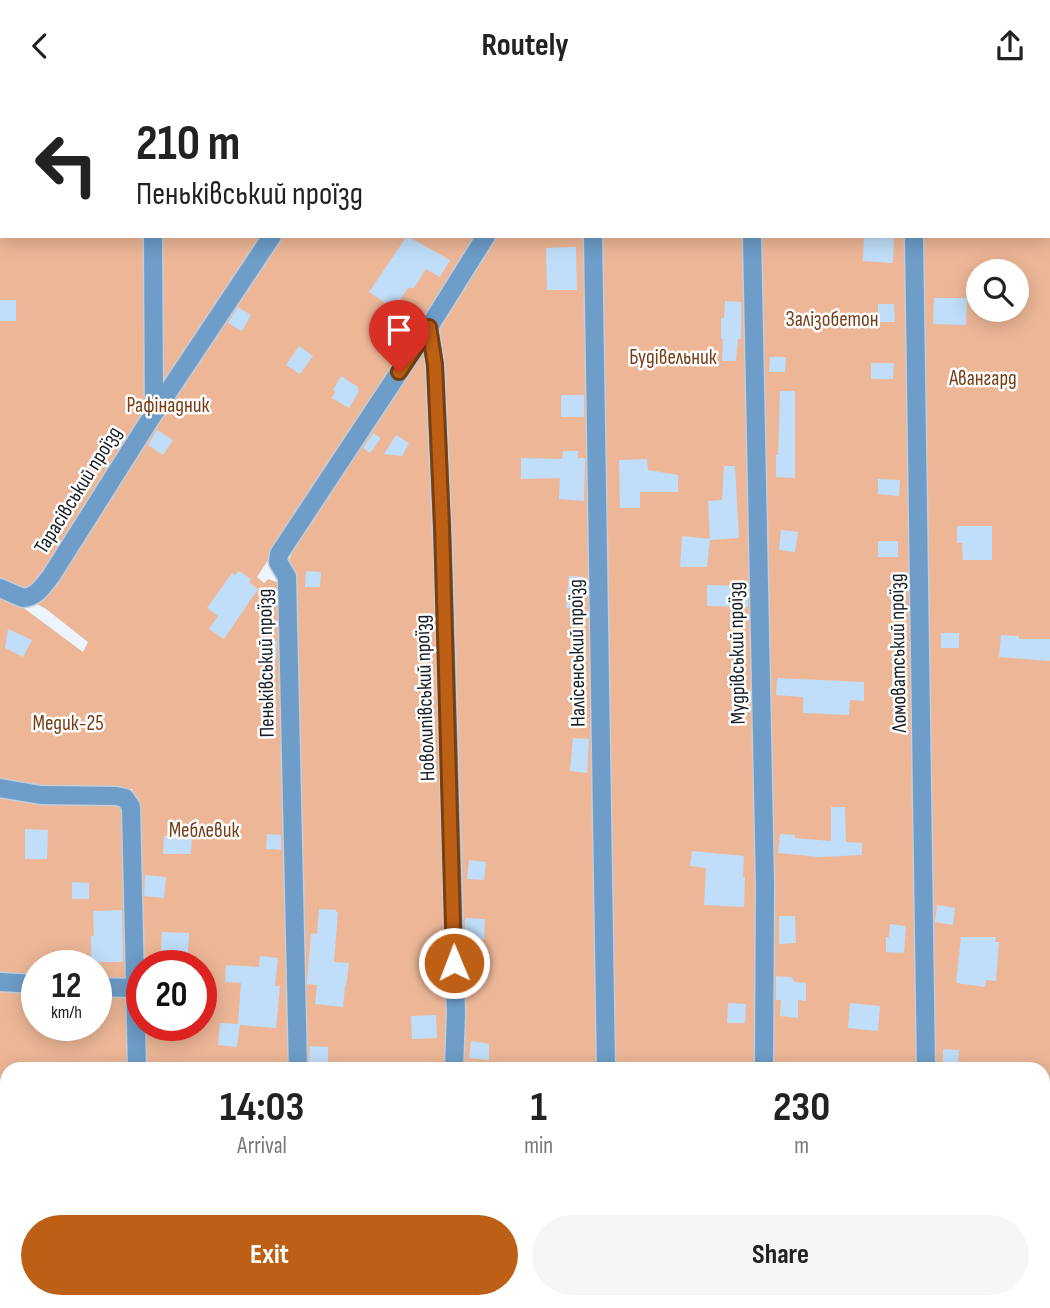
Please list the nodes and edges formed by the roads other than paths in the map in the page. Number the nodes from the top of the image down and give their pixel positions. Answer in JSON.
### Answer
{"nodes":[{"id":1,"x":153,"y":238,"type":"edge"},
{"id":2,"x":271,"y":238,"type":"edge"},
{"id":3,"x":485,"y":238,"type":"edge"},
{"id":4,"x":593,"y":238,"type":"edge"},
{"id":5,"x":752,"y":238,"type":"edge"},
{"id":6,"x":914,"y":238,"type":"edge"},
{"id":7,"x":429,"y":327,"type":"junction"},
{"id":8,"x":154,"y":413,"type":"junction"},
{"id":9,"x":0,"y":588,"type":"edge"},
{"id":10,"x":0,"y":788,"type":"edge"},
{"id":11,"x":135,"y":950,"type":"edge"},
{"id":12,"x":0,"y":982,"type":"edge"},
{"id":13,"x":21,"y":983,"type":"edge"},
{"id":14,"x":137,"y":1041,"type":"edge"},
{"id":15,"x":137,"y":1062,"type":"edge"},
{"id":16,"x":298,"y":1062,"type":"edge"},
{"id":17,"x":454,"y":1062,"type":"edge"},
{"id":18,"x":606,"y":1062,"type":"edge"},
{"id":19,"x":764,"y":1062,"type":"edge"},
{"id":20,"x":926,"y":1062,"type":"edge"}],
"edges":[{"from":1,"to":8,"type":"lane"},
{"from":2,"to":8,"type":"lane","name":"Тарасівський проїзд"},
{"from":3,"to":7,"type":"lane","name":"Пеньківський проїзд"},
{"from":4,"to":18,"type":"lane","name":"Налісенський проїзд"},
{"from":5,"to":19,"type":"lane","name":"Мудрівський проїзд"},
{"from":6,"to":20,"type":"lane","name":"Ломоватський проїзд"},
{"from":7,"to":16,"type":"lane","name":"Пеньківський проїзд"},
{"from":7,"to":17,"type":"lane","name":"Новолипівський проїзд"},
{"from":8,"to":9,"type":"lane","name":"Тарасівський проїзд"},
{"from":10,"to":11,"type":"lane"},
{"from":12,"to":13,"type":"lane"},
{"from":14,"to":15,"type":"lane"}]}
